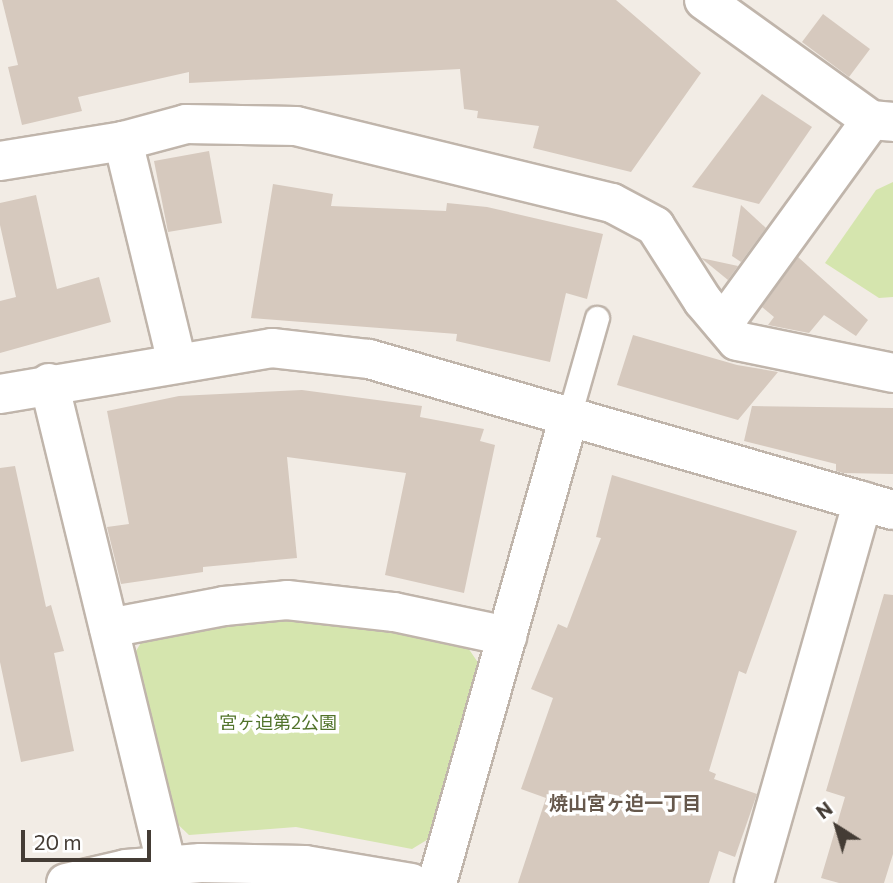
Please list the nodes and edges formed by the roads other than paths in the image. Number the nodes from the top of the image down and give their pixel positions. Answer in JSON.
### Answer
{"nodes":[{"id":1,"x":704,"y":0,"type":"edge"},
{"id":2,"x":882,"y":121,"type":"edge"},
{"id":3,"x":123,"y":141,"type":"junction"},
{"id":4,"x":1,"y":155,"type":"edge"},
{"id":5,"x":597,"y":317,"type":"dead end"},
{"id":6,"x":723,"y":324,"type":"junction"},
{"id":7,"x":177,"y":362,"type":"junction"},
{"id":8,"x":893,"y":373,"type":"edge"},
{"id":9,"x":49,"y":383,"type":"junction"},
{"id":10,"x":0,"y":394,"type":"edge"},
{"id":11,"x":569,"y":416,"type":"junction"},
{"id":12,"x":878,"y":506,"type":"edge"},
{"id":13,"x":109,"y":628,"type":"junction"},
{"id":14,"x":507,"y":636,"type":"junction"},
{"id":15,"x":169,"y":874,"type":"edge"},
{"id":16,"x":66,"y":883,"type":"edge"},
{"id":17,"x":411,"y":883,"type":"edge"},
{"id":18,"x":437,"y":883,"type":"edge"},
{"id":19,"x":754,"y":883,"type":"edge"}],
"edges":[{"from":1,"to":2,"type":"street"},
{"from":2,"to":6,"type":"street"},
{"from":3,"to":4,"type":"street"},
{"from":3,"to":6,"type":"street"},
{"from":3,"to":7,"type":"street"},
{"from":5,"to":11,"type":"lane"},
{"from":6,"to":8,"type":"street"},
{"from":7,"to":9,"type":"street"},
{"from":7,"to":11,"type":"street"},
{"from":9,"to":10,"type":"street"},
{"from":9,"to":13,"type":"street"},
{"from":11,"to":12,"type":"street"},
{"from":11,"to":14,"type":"street"},
{"from":12,"to":19,"type":"street"},
{"from":13,"to":14,"type":"street"},
{"from":13,"to":15,"type":"street"},
{"from":14,"to":18,"type":"street"},
{"from":15,"to":16,"type":"street"},
{"from":15,"to":17,"type":"street"}]}
